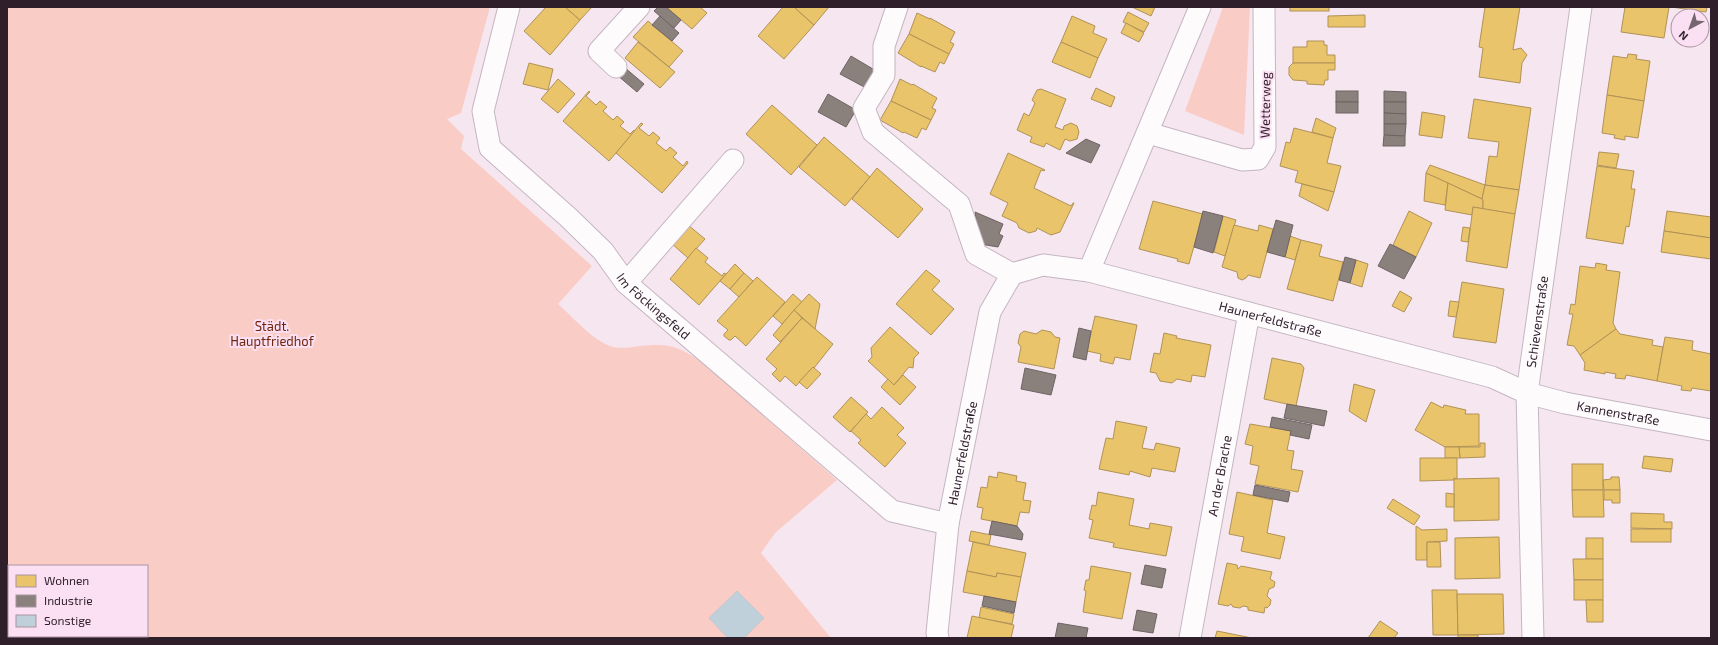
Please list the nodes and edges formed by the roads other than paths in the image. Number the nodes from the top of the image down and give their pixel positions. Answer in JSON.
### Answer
{"nodes":[{"id":1,"x":509,"y":7,"type":"edge"},
{"id":2,"x":639,"y":7,"type":"edge"},
{"id":3,"x":897,"y":7,"type":"edge"},
{"id":4,"x":1200,"y":7,"type":"edge"},
{"id":5,"x":1264,"y":7,"type":"edge"},
{"id":6,"x":1581,"y":7,"type":"edge"},
{"id":7,"x":616,"y":67,"type":"dead end"},
{"id":8,"x":1148,"y":133,"type":"junction"},
{"id":9,"x":733,"y":160,"type":"dead end"},
{"id":10,"x":1089,"y":271,"type":"junction"},
{"id":11,"x":1012,"y":274,"type":"junction"},
{"id":12,"x":626,"y":282,"type":"junction"},
{"id":13,"x":1249,"y":313,"type":"junction"},
{"id":14,"x":1527,"y":393,"type":"junction"},
{"id":15,"x":1711,"y":430,"type":"edge"},
{"id":16,"x":948,"y":524,"type":"junction"},
{"id":17,"x":938,"y":638,"type":"edge"},
{"id":18,"x":1190,"y":638,"type":"edge"},
{"id":19,"x":1533,"y":638,"type":"edge"}],
"edges":[{"from":1,"to":12,"type":"street","name":"Im Föckingsfeld"},
{"from":2,"to":7,"type":"street"},
{"from":3,"to":11,"type":"street"},
{"from":4,"to":8,"type":"street"},
{"from":5,"to":8,"type":"street","name":"Wetterweg"},
{"from":6,"to":14,"type":"street","name":"Schievenstraße"},
{"from":8,"to":10,"type":"street"},
{"from":9,"to":12,"type":"street"},
{"from":10,"to":11,"type":"street","name":"Haunerfeldstraße"},
{"from":10,"to":13,"type":"street","name":"Haunerfeldstraße"},
{"from":11,"to":16,"type":"street","name":"Haunerfeldstraße"},
{"from":12,"to":16,"type":"street","name":"Im Föckingsfeld"},
{"from":13,"to":14,"type":"street","name":"Haunerfeldstraße"},
{"from":13,"to":18,"type":"street","name":"An der Brache"},
{"from":14,"to":15,"type":"street","name":"Kannenstraße"},
{"from":14,"to":19,"type":"street","name":"Schievenstraße"},
{"from":16,"to":17,"type":"street","name":"Haunerfeldstraße"}]}
